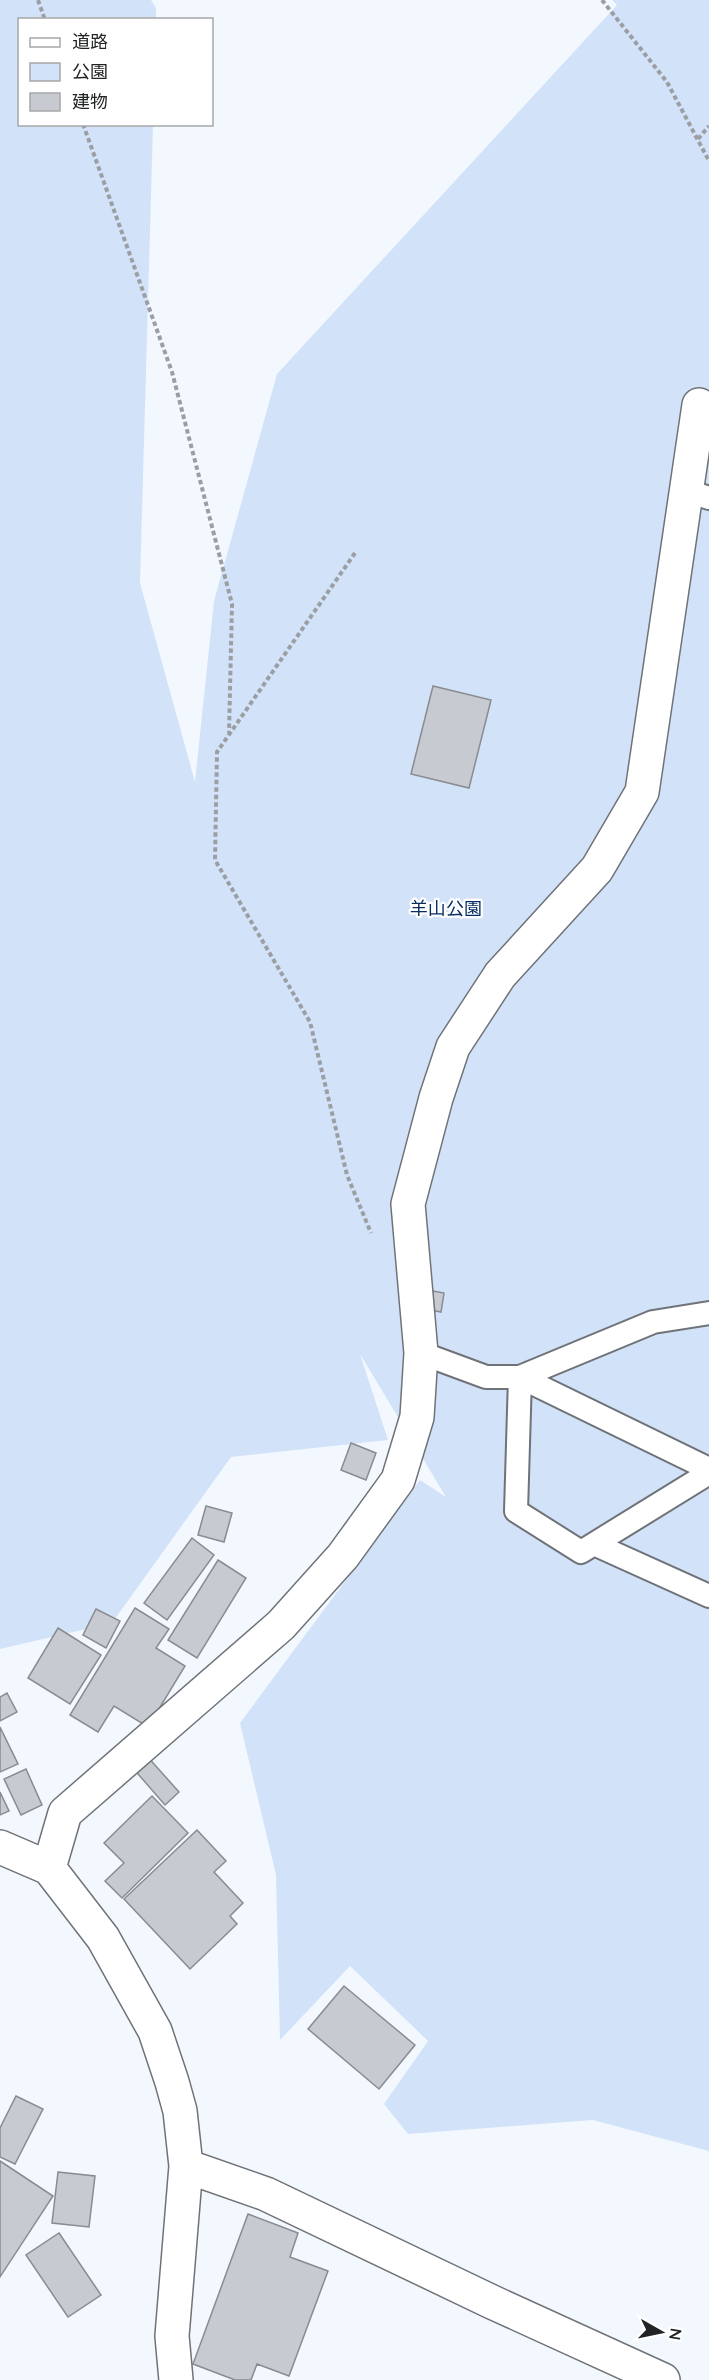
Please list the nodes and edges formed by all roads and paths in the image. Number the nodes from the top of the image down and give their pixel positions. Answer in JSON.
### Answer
{"nodes":[{"id":1,"x":38,"y":0,"type":"edge"},
{"id":2,"x":602,"y":0,"type":"edge"},
{"id":3,"x":44,"y":18,"type":"edge"},
{"id":4,"x":84,"y":126,"type":"edge"},
{"id":5,"x":709,"y":126,"type":"edge"},
{"id":6,"x":698,"y":139,"type":"junction"},
{"id":7,"x":709,"y":161,"type":"edge"},
{"id":8,"x":699,"y":405,"type":"dead end"},
{"id":9,"x":698,"y":495,"type":"edge"},
{"id":10,"x":355,"y":553,"type":"dead end"},
{"id":11,"x":229,"y":734,"type":"junction"},
{"id":12,"x":373,"y":1238,"type":"dead end"},
{"id":13,"x":709,"y":1313,"type":"edge"},
{"id":14,"x":421,"y":1353,"type":"junction"},
{"id":15,"x":519,"y":1377,"type":"junction"},
{"id":16,"x":709,"y":1471,"type":"edge"},
{"id":17,"x":596,"y":1545,"type":"junction"},
{"id":18,"x":709,"y":1596,"type":"edge"},
{"id":19,"x":0,"y":1847,"type":"edge"},
{"id":20,"x":49,"y":1868,"type":"junction"},
{"id":21,"x":186,"y":2166,"type":"junction"},
{"id":22,"x":176,"y":2380,"type":"edge"},
{"id":23,"x":663,"y":2380,"type":"edge"}],
"edges":[{"from":1,"to":3,"type":"path"},
{"from":2,"to":6,"type":"path"},
{"from":4,"to":11,"type":"path"},
{"from":5,"to":6,"type":"path"},
{"from":6,"to":7,"type":"path"},
{"from":8,"to":9,"type":"street"},
{"from":9,"to":14,"type":"street"},
{"from":10,"to":11,"type":"path"},
{"from":11,"to":12,"type":"path"},
{"from":13,"to":15,"type":"lane"},
{"from":14,"to":15,"type":"lane"},
{"from":14,"to":20,"type":"street"},
{"from":15,"to":16,"type":"lane"},
{"from":15,"to":17,"type":"lane"},
{"from":16,"to":17,"type":"lane"},
{"from":17,"to":18,"type":"lane"},
{"from":19,"to":20,"type":"street"},
{"from":20,"to":21,"type":"street"},
{"from":21,"to":22,"type":"street"},
{"from":21,"to":23,"type":"street"}]}
